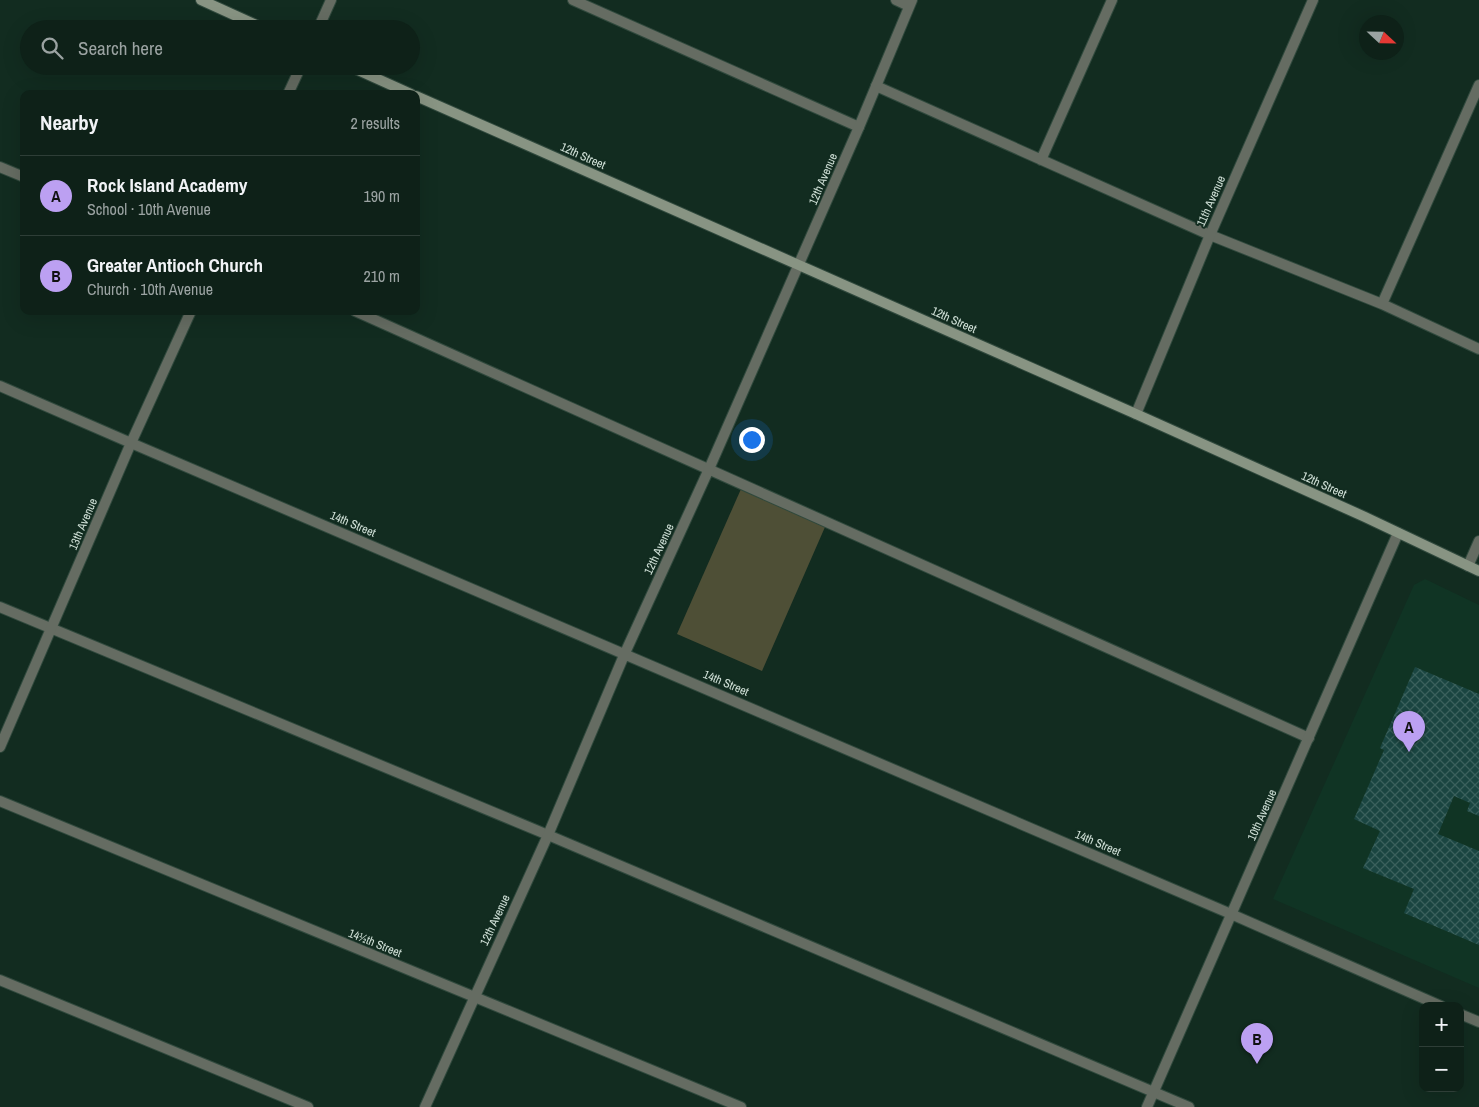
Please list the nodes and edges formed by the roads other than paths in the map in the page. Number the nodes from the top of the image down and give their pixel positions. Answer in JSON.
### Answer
{"nodes":[{"id":1,"x":201,"y":0,"type":"edge"},
{"id":2,"x":331,"y":0,"type":"edge"},
{"id":3,"x":573,"y":0,"type":"edge"},
{"id":4,"x":896,"y":0,"type":"edge"},
{"id":5,"x":1112,"y":0,"type":"edge"},
{"id":6,"x":1313,"y":0,"type":"edge"},
{"id":7,"x":910,"y":3,"type":"edge"},
{"id":8,"x":245,"y":20,"type":"edge"},
{"id":9,"x":322,"y":20,"type":"edge"},
{"id":10,"x":297,"y":75,"type":"edge"},
{"id":11,"x":369,"y":75,"type":"edge"},
{"id":12,"x":1479,"y":85,"type":"edge"},
{"id":13,"x":876,"y":86,"type":"junction"},
{"id":14,"x":290,"y":90,"type":"edge"},
{"id":15,"x":402,"y":90,"type":"edge"},
{"id":16,"x":420,"y":98,"type":"edge"},
{"id":17,"x":859,"y":127,"type":"junction"},
{"id":18,"x":1042,"y":160,"type":"junction"},
{"id":19,"x":0,"y":167,"type":"edge"},
{"id":20,"x":20,"y":175,"type":"edge"},
{"id":21,"x":1210,"y":235,"type":"junction"},
{"id":22,"x":799,"y":265,"type":"junction"},
{"id":23,"x":1382,"y":304,"type":"junction"},
{"id":24,"x":189,"y":315,"type":"edge"},
{"id":25,"x":364,"y":315,"type":"edge"},
{"id":26,"x":1479,"y":349,"type":"edge"},
{"id":27,"x":0,"y":386,"type":"edge"},
{"id":28,"x":1136,"y":414,"type":"junction"},
{"id":29,"x":131,"y":443,"type":"junction"},
{"id":30,"x":709,"y":469,"type":"junction"},
{"id":31,"x":1398,"y":533,"type":"junction"},
{"id":32,"x":1479,"y":541,"type":"edge"},
{"id":33,"x":1468,"y":566,"type":"junction"},
{"id":34,"x":1479,"y":571,"type":"edge"},
{"id":35,"x":0,"y":607,"type":"edge"},
{"id":36,"x":52,"y":628,"type":"junction"},
{"id":37,"x":625,"y":653,"type":"junction"},
{"id":38,"x":1310,"y":738,"type":"junction"},
{"id":39,"x":0,"y":747,"type":"edge"},
{"id":40,"x":0,"y":801,"type":"edge"},
{"id":41,"x":548,"y":835,"type":"junction"},
{"id":42,"x":1231,"y":914,"type":"junction"},
{"id":43,"x":0,"y":980,"type":"edge"},
{"id":44,"x":473,"y":997,"type":"junction"},
{"id":45,"x":1432,"y":1002,"type":"edge"},
{"id":46,"x":1464,"y":1016,"type":"edge"},
{"id":47,"x":1479,"y":1022,"type":"edge"},
{"id":48,"x":1154,"y":1092,"type":"junction"},
{"id":49,"x":308,"y":1107,"type":"edge"},
{"id":50,"x":425,"y":1107,"type":"edge"},
{"id":51,"x":740,"y":1107,"type":"edge"},
{"id":52,"x":1147,"y":1107,"type":"edge"},
{"id":53,"x":1189,"y":1107,"type":"edge"}],
"edges":[{"from":1,"to":8,"type":"street"},
{"from":2,"to":9,"type":"street"},
{"from":3,"to":17,"type":"street"},
{"from":4,"to":7,"type":"street"},
{"from":5,"to":18,"type":"street"},
{"from":6,"to":21,"type":"street","name":"11th Avenue"},
{"from":7,"to":13,"type":"street","name":"12th Avenue"},
{"from":10,"to":14,"type":"street"},
{"from":11,"to":15,"type":"street"},
{"from":12,"to":23,"type":"street"},
{"from":13,"to":17,"type":"street","name":"12th Avenue"},
{"from":13,"to":18,"type":"street"},
{"from":16,"to":22,"type":"street","name":"12th Street"},
{"from":17,"to":22,"type":"street","name":"12th Avenue"},
{"from":18,"to":21,"type":"street"},
{"from":19,"to":20,"type":"street"},
{"from":21,"to":23,"type":"street"},
{"from":21,"to":28,"type":"street","name":"11th Avenue"},
{"from":22,"to":28,"type":"street","name":"12th Street"},
{"from":22,"to":30,"type":"street","name":"12th Avenue"},
{"from":23,"to":26,"type":"street"},
{"from":24,"to":29,"type":"street","name":"13th Avenue"},
{"from":25,"to":30,"type":"street"},
{"from":27,"to":29,"type":"street","name":"14th Street"},
{"from":28,"to":31,"type":"street","name":"12th Street"},
{"from":29,"to":36,"type":"street","name":"13th Avenue"},
{"from":29,"to":37,"type":"street","name":"14th Street"},
{"from":30,"to":37,"type":"street","name":"12th Avenue"},
{"from":30,"to":38,"type":"street"},
{"from":31,"to":33,"type":"street","name":"12th Street"},
{"from":31,"to":38,"type":"street","name":"10th Avenue"},
{"from":32,"to":33,"type":"street"},
{"from":33,"to":34,"type":"street","name":"12th Street"},
{"from":35,"to":36,"type":"street"},
{"from":36,"to":39,"type":"street","name":"13th Avenue"},
{"from":36,"to":41,"type":"street"},
{"from":37,"to":41,"type":"street","name":"12th Avenue"},
{"from":37,"to":42,"type":"street","name":"14th Street"},
{"from":38,"to":42,"type":"street","name":"10th Avenue"},
{"from":40,"to":44,"type":"street","name":"14½th Street"},
{"from":41,"to":44,"type":"street","name":"12th Avenue"},
{"from":41,"to":48,"type":"street"},
{"from":42,"to":45,"type":"street","name":"14th Street"},
{"from":42,"to":48,"type":"street","name":"10th Avenue"},
{"from":43,"to":49,"type":"street"},
{"from":44,"to":50,"type":"street","name":"12th Avenue"},
{"from":44,"to":51,"type":"street","name":"14½th Street"},
{"from":46,"to":47,"type":"street"},
{"from":48,"to":52,"type":"street","name":"10th Avenue"},
{"from":48,"to":53,"type":"street"}]}
